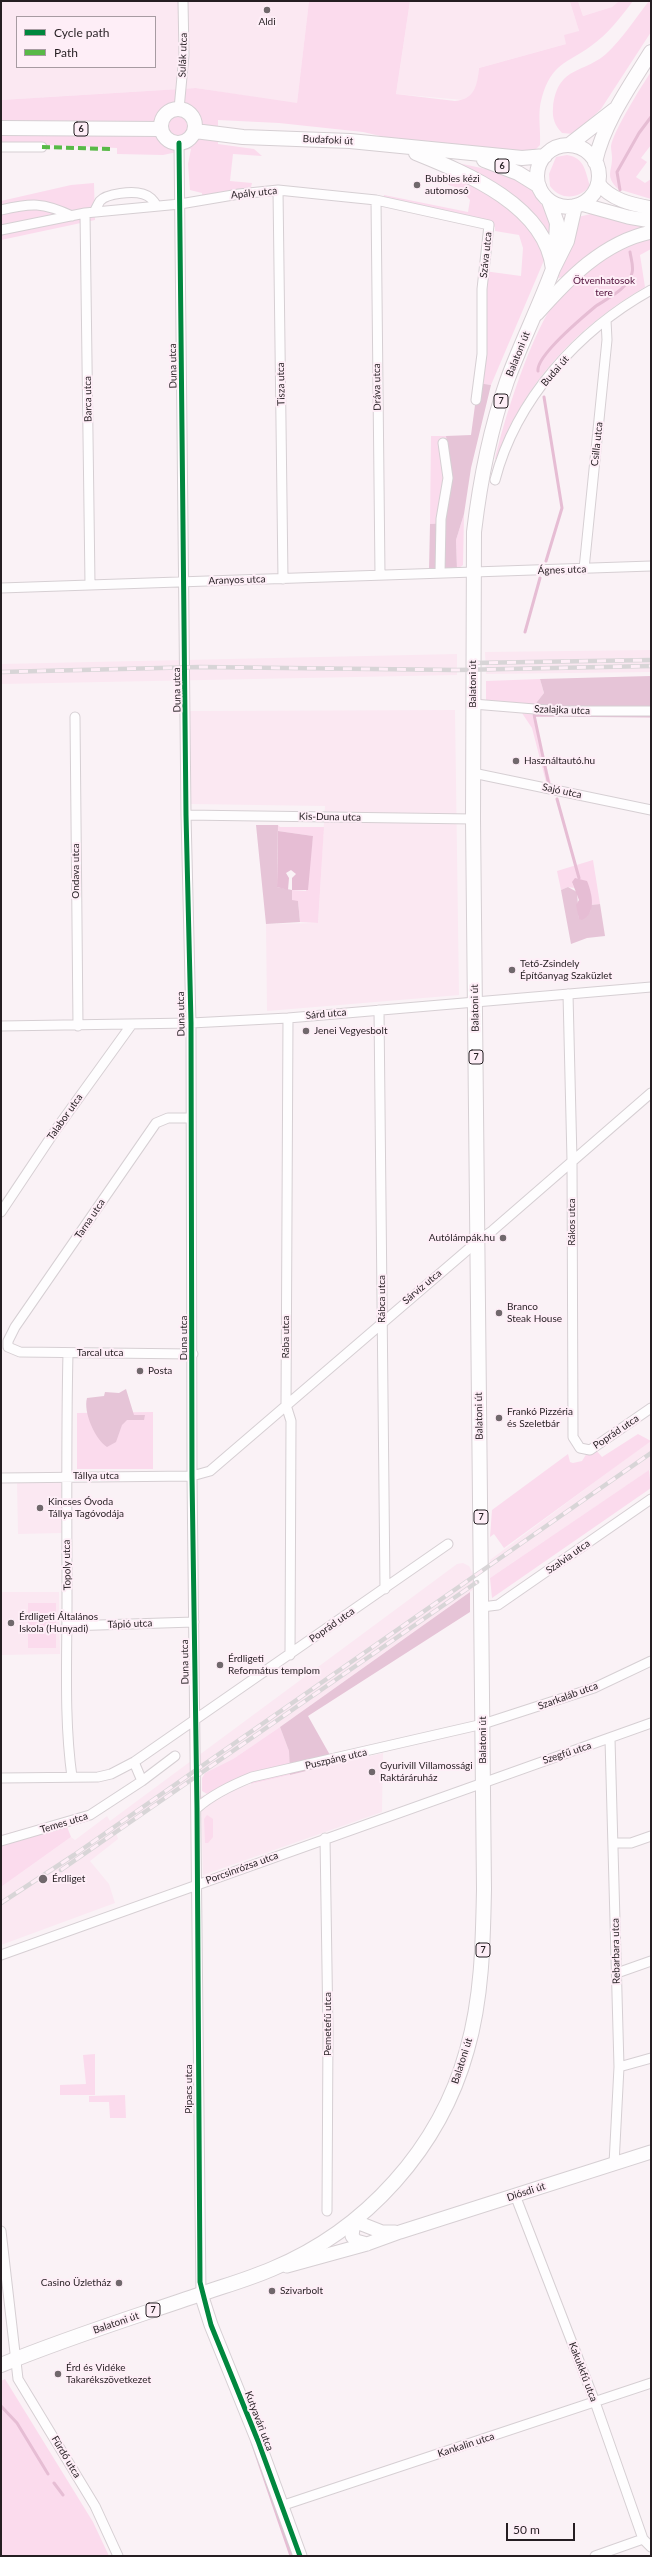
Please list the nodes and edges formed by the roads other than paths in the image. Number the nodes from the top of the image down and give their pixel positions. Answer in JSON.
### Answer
{"nodes":[{"id":1,"x":183,"y":1,"type":"edge"},
{"id":2,"x":651,"y":52,"type":"edge"},
{"id":3,"x":618,"y":107,"type":"junction"},
{"id":4,"x":179,"y":109,"type":"junction"},
{"id":5,"x":1,"y":128,"type":"edge"},
{"id":6,"x":161,"y":130,"type":"junction"},
{"id":7,"x":195,"y":131,"type":"junction"},
{"id":8,"x":179,"y":143,"type":"junction"},
{"id":9,"x":1,"y":146,"type":"edge"},
{"id":10,"x":401,"y":146,"type":"junction"},
{"id":11,"x":569,"y":146,"type":"junction"},
{"id":12,"x":42,"y":147,"type":"dead end"},
{"id":13,"x":462,"y":153,"type":"junction"},
{"id":14,"x":545,"y":156,"type":"junction"},
{"id":15,"x":595,"y":162,"type":"junction"},
{"id":16,"x":598,"y":183,"type":"junction"},
{"id":17,"x":539,"y":186,"type":"junction"},
{"id":18,"x":278,"y":190,"type":"junction"},
{"id":19,"x":376,"y":200,"type":"junction"},
{"id":20,"x":550,"y":201,"type":"junction"},
{"id":21,"x":180,"y":204,"type":"junction"},
{"id":22,"x":578,"y":205,"type":"junction"},
{"id":23,"x":157,"y":206,"type":"junction"},
{"id":24,"x":651,"y":208,"type":"edge"},
{"id":25,"x":1,"y":210,"type":"edge"},
{"id":26,"x":90,"y":213,"type":"junction"},
{"id":27,"x":72,"y":216,"type":"junction"},
{"id":28,"x":651,"y":221,"type":"edge"},
{"id":29,"x":1,"y":230,"type":"edge"},
{"id":30,"x":651,"y":232,"type":"edge"},
{"id":31,"x":553,"y":269,"type":"junction"},
{"id":32,"x":651,"y":290,"type":"edge"},
{"id":33,"x":533,"y":319,"type":"junction"},
{"id":34,"x":606,"y":320,"type":"junction"},
{"id":35,"x":476,"y":400,"type":"dead end"},
{"id":36,"x":443,"y":443,"type":"dead end"},
{"id":37,"x":495,"y":480,"type":"dead end"},
{"id":38,"x":651,"y":566,"type":"edge"},
{"id":39,"x":584,"y":569,"type":"junction"},
{"id":40,"x":440,"y":573,"type":"junction"},
{"id":41,"x":473,"y":573,"type":"junction"},
{"id":42,"x":380,"y":575,"type":"junction"},
{"id":43,"x":282,"y":579,"type":"junction"},
{"id":44,"x":184,"y":581,"type":"junction"},
{"id":45,"x":90,"y":584,"type":"junction"},
{"id":46,"x":1,"y":588,"type":"edge"},
{"id":47,"x":472,"y":704,"type":"junction"},
{"id":48,"x":651,"y":711,"type":"edge"},
{"id":49,"x":75,"y":717,"type":"dead end"},
{"id":50,"x":473,"y":773,"type":"junction"},
{"id":51,"x":651,"y":810,"type":"edge"},
{"id":52,"x":186,"y":815,"type":"junction"},
{"id":53,"x":473,"y":819,"type":"junction"},
{"id":54,"x":651,"y":986,"type":"edge"},
{"id":55,"x":568,"y":994,"type":"junction"},
{"id":56,"x":475,"y":1002,"type":"junction"},
{"id":57,"x":379,"y":1010,"type":"junction"},
{"id":58,"x":288,"y":1018,"type":"junction"},
{"id":59,"x":191,"y":1023,"type":"junction"},
{"id":60,"x":132,"y":1024,"type":"junction"},
{"id":61,"x":1,"y":1026,"type":"edge"},
{"id":62,"x":78,"y":1026,"type":"junction"},
{"id":63,"x":651,"y":1093,"type":"edge"},
{"id":64,"x":190,"y":1118,"type":"junction"},
{"id":65,"x":572,"y":1160,"type":"junction"},
{"id":66,"x":1,"y":1212,"type":"edge"},
{"id":67,"x":479,"y":1240,"type":"junction"},
{"id":68,"x":382,"y":1321,"type":"junction"},
{"id":69,"x":8,"y":1347,"type":"joint"},
{"id":70,"x":68,"y":1353,"type":"junction"},
{"id":71,"x":193,"y":1354,"type":"junction"},
{"id":72,"x":286,"y":1405,"type":"junction"},
{"id":73,"x":651,"y":1408,"type":"edge"},
{"id":74,"x":580,"y":1448,"type":"joint"},
{"id":75,"x":192,"y":1476,"type":"junction"},
{"id":76,"x":66,"y":1477,"type":"junction"},
{"id":77,"x":1,"y":1478,"type":"edge"},
{"id":78,"x":651,"y":1499,"type":"edge"},
{"id":79,"x":448,"y":1544,"type":"dead end"},
{"id":80,"x":385,"y":1589,"type":"junction"},
{"id":81,"x":482,"y":1608,"type":"junction"},
{"id":82,"x":194,"y":1622,"type":"junction"},
{"id":83,"x":67,"y":1626,"type":"junction"},
{"id":84,"x":290,"y":1655,"type":"junction"},
{"id":85,"x":651,"y":1662,"type":"edge"},
{"id":86,"x":196,"y":1720,"type":"junction"},
{"id":87,"x":651,"y":1723,"type":"edge"},
{"id":88,"x":483,"y":1724,"type":"junction"},
{"id":89,"x":610,"y":1739,"type":"junction"},
{"id":90,"x":175,"y":1756,"type":"dead end"},
{"id":91,"x":134,"y":1762,"type":"junction"},
{"id":92,"x":72,"y":1777,"type":"junction"},
{"id":93,"x":1,"y":1778,"type":"edge"},
{"id":94,"x":142,"y":1781,"type":"junction"},
{"id":95,"x":482,"y":1781,"type":"junction"},
{"id":96,"x":197,"y":1808,"type":"junction"},
{"id":97,"x":651,"y":1836,"type":"edge"},
{"id":98,"x":325,"y":1838,"type":"junction"},
{"id":99,"x":1,"y":1841,"type":"edge"},
{"id":100,"x":614,"y":1843,"type":"junction"},
{"id":101,"x":197,"y":1884,"type":"junction"},
{"id":102,"x":1,"y":1955,"type":"edge"},
{"id":103,"x":651,"y":1961,"type":"edge"},
{"id":104,"x":616,"y":1973,"type":"junction"},
{"id":105,"x":651,"y":2058,"type":"edge"},
{"id":106,"x":619,"y":2067,"type":"junction"},
{"id":107,"x":651,"y":2152,"type":"edge"},
{"id":108,"x":614,"y":2164,"type":"junction"},
{"id":109,"x":515,"y":2195,"type":"junction"},
{"id":110,"x":371,"y":2207,"type":"junction"},
{"id":111,"x":327,"y":2211,"type":"dead end"},
{"id":112,"x":354,"y":2221,"type":"junction"},
{"id":113,"x":370,"y":2227,"type":"junction"},
{"id":114,"x":1,"y":2231,"type":"edge"},
{"id":115,"x":400,"y":2232,"type":"junction"},
{"id":116,"x":366,"y":2244,"type":"junction"},
{"id":117,"x":272,"y":2270,"type":"junction"},
{"id":118,"x":201,"y":2294,"type":"junction"},
{"id":119,"x":15,"y":2360,"type":"junction"},
{"id":120,"x":1,"y":2365,"type":"edge"},
{"id":121,"x":651,"y":2383,"type":"edge"},
{"id":122,"x":594,"y":2402,"type":"junction"},
{"id":123,"x":281,"y":2506,"type":"junction"},
{"id":124,"x":643,"y":2539,"type":"junction"},
{"id":125,"x":651,"y":2547,"type":"edge"},
{"id":126,"x":118,"y":2556,"type":"edge"},
{"id":127,"x":300,"y":2556,"type":"edge"},
{"id":128,"x":595,"y":2556,"type":"edge"}],
"edges":[{"from":1,"to":4,"type":"street","name":"Sulák utca"},
{"from":2,"to":3,"type":"main road","number":"6"},
{"from":3,"to":11,"type":"main road","number":"6"},
{"from":3,"to":15,"type":"main road","number":"6"},
{"from":4,"to":6,"type":"main road"},
{"from":4,"to":7,"type":"main road"},
{"from":5,"to":6,"type":"main road","number":"6"},
{"from":6,"to":8,"type":"main road"},
{"from":7,"to":8,"type":"main road"},
{"from":7,"to":10,"type":"main road","name":"Budafoki út","number":"6"},
{"from":8,"to":21,"type":"street","name":"Duna utca"},
{"from":9,"to":12,"type":"street"},
{"from":10,"to":13,"type":"main road","name":"Budafoki út","number":"6"},
{"from":10,"to":31,"type":"main road"},
{"from":11,"to":14,"type":"main road","number":"6"},
{"from":11,"to":15,"type":"main road"},
{"from":13,"to":14,"type":"main road","name":"Budafoki út","number":"6"},
{"from":13,"to":17,"type":"main road","name":"Budafoki út","number":"6"},
{"from":14,"to":17,"type":"main road"},
{"from":15,"to":16,"type":"main road","number":"6"},
{"from":16,"to":22,"type":"main road"},
{"from":16,"to":24,"type":"main road"},
{"from":17,"to":20,"type":"main road","number":"6"},
{"from":18,"to":19,"type":"street","name":"Apály utca"},
{"from":18,"to":21,"type":"street","name":"Apály utca"},
{"from":18,"to":43,"type":"street","name":"Tisza utca"},
{"from":19,"to":35,"type":"street","name":"Száva utca"},
{"from":19,"to":42,"type":"street","name":"Dráva utca"},
{"from":20,"to":22,"type":"main road"},
{"from":20,"to":31,"type":"main road","number":"7"},
{"from":21,"to":23,"type":"street","name":"Apály utca"},
{"from":21,"to":44,"type":"street","name":"Duna utca"},
{"from":22,"to":28,"type":"main road"},
{"from":22,"to":31,"type":"main road","name":"Balatoni út","number":"7"},
{"from":23,"to":26,"type":"street","name":"Apály utca"},
{"from":23,"to":26,"type":"street"},
{"from":25,"to":27,"type":"street"},
{"from":26,"to":27,"type":"street","name":"Apály utca"},
{"from":26,"to":45,"type":"street","name":"Barca utca"},
{"from":27,"to":29,"type":"street","name":"Apály utca"},
{"from":30,"to":33,"type":"main road"},
{"from":31,"to":33,"type":"main road","name":"Balatoni út","number":"7"},
{"from":32,"to":34,"type":"street","name":"Budai út"},
{"from":33,"to":41,"type":"main road","name":"Balatoni út","number":"7"},
{"from":34,"to":37,"type":"street","name":"Budai út"},
{"from":34,"to":39,"type":"street","name":"Csilla utca"},
{"from":36,"to":40,"type":"street"},
{"from":38,"to":39,"type":"street","name":"Ágnes utca"},
{"from":39,"to":41,"type":"street","name":"Ágnes utca"},
{"from":40,"to":41,"type":"street","name":"Aranyos utca"},
{"from":40,"to":42,"type":"street","name":"Aranyos utca"},
{"from":41,"to":47,"type":"main road","name":"Balatoni út","number":"7"},
{"from":42,"to":43,"type":"street","name":"Aranyos utca"},
{"from":43,"to":44,"type":"street","name":"Aranyos utca"},
{"from":44,"to":45,"type":"street","name":"Aranyos utca"},
{"from":44,"to":52,"type":"street","name":"Duna utca"},
{"from":45,"to":46,"type":"street","name":"Aranyos utca"},
{"from":47,"to":48,"type":"street","name":"Szalajka utca"},
{"from":47,"to":50,"type":"main road","name":"Balatoni út","number":"7"},
{"from":49,"to":62,"type":"street","name":"Ondava utca"},
{"from":50,"to":51,"type":"street","name":"Sajó utca"},
{"from":50,"to":53,"type":"main road","name":"Balatoni út","number":"7"},
{"from":52,"to":53,"type":"street","name":"Kis-Duna utca"},
{"from":52,"to":59,"type":"street","name":"Duna utca"},
{"from":53,"to":56,"type":"main road","name":"Balatoni út","number":"7"},
{"from":54,"to":55,"type":"street","name":"Sárd utca"},
{"from":55,"to":56,"type":"street","name":"Sárd utca"},
{"from":55,"to":65,"type":"street","name":"Rákos utca"},
{"from":56,"to":57,"type":"street","name":"Sárd utca"},
{"from":56,"to":67,"type":"main road","name":"Balatoni út","number":"7"},
{"from":57,"to":58,"type":"street","name":"Sárd utca"},
{"from":57,"to":68,"type":"street","name":"Rábca utca"},
{"from":58,"to":59,"type":"street","name":"Sárd utca"},
{"from":58,"to":72,"type":"street","name":"Rába utca"},
{"from":59,"to":60,"type":"street","name":"Sárd utca"},
{"from":59,"to":64,"type":"street","name":"Duna utca"},
{"from":60,"to":62,"type":"street","name":"Sárd utca"},
{"from":60,"to":66,"type":"street","name":"Talabor utca"},
{"from":61,"to":62,"type":"street","name":"Sárd utca"},
{"from":63,"to":65,"type":"street","name":"Sárvíz utca"},
{"from":64,"to":69,"type":"street","name":"Tarna utca"},
{"from":64,"to":71,"type":"street","name":"Duna utca"},
{"from":65,"to":67,"type":"street","name":"Sárvíz utca"},
{"from":65,"to":74,"type":"street","name":"Rákos utca"},
{"from":67,"to":68,"type":"street","name":"Sárvíz utca"},
{"from":67,"to":81,"type":"main road","name":"Balatoni út","number":"7"},
{"from":68,"to":72,"type":"street","name":"Sárvíz utca"},
{"from":68,"to":80,"type":"street","name":"Rábca utca"},
{"from":69,"to":70,"type":"street","name":"Tarcal utca"},
{"from":70,"to":71,"type":"street","name":"Tarcal utca"},
{"from":70,"to":76,"type":"street","name":"Topoly utca"},
{"from":71,"to":75,"type":"street","name":"Duna utca"},
{"from":72,"to":75,"type":"street","name":"Sárvíz utca"},
{"from":72,"to":84,"type":"street","name":"Rába utca"},
{"from":73,"to":74,"type":"street","name":"Poprád utca"},
{"from":75,"to":76,"type":"street","name":"Tállya utca"},
{"from":75,"to":82,"type":"street","name":"Duna utca"},
{"from":76,"to":77,"type":"street","name":"Tállya utca"},
{"from":76,"to":83,"type":"street","name":"Topoly utca"},
{"from":78,"to":81,"type":"street","name":"Szalvia utca"},
{"from":79,"to":80,"type":"street","name":"Poprád utca"},
{"from":80,"to":84,"type":"street","name":"Poprád utca"},
{"from":81,"to":88,"type":"main road","name":"Balatoni út","number":"7"},
{"from":82,"to":83,"type":"street","name":"Tápió utca"},
{"from":82,"to":86,"type":"street","name":"Duna utca"},
{"from":83,"to":92,"type":"street","name":"Topoly utca"},
{"from":84,"to":86,"type":"street","name":"Poprád utca"},
{"from":85,"to":88,"type":"street","name":"Szarkaláb utca"},
{"from":86,"to":91,"type":"street"},
{"from":86,"to":96,"type":"street","name":"Duna utca"},
{"from":87,"to":89,"type":"street","name":"Szegfű utca"},
{"from":88,"to":95,"type":"main road","name":"Balatoni út","number":"7"},
{"from":88,"to":96,"type":"street","name":"Puszpáng utca"},
{"from":89,"to":95,"type":"street","name":"Szegfű utca"},
{"from":89,"to":100,"type":"street","name":"Rebarbara utca"},
{"from":90,"to":94,"type":"street","name":"Temes utca"},
{"from":91,"to":92,"type":"street"},
{"from":91,"to":94,"type":"street"},
{"from":92,"to":93,"type":"street"},
{"from":94,"to":99,"type":"street","name":"Temes utca"},
{"from":95,"to":98,"type":"street","name":"Porcsinrózsa utca"},
{"from":95,"to":110,"type":"main road","name":"Balatoni út","number":"7"},
{"from":96,"to":101,"type":"street","name":"Duna utca"},
{"from":97,"to":100,"type":"street"},
{"from":98,"to":101,"type":"street","name":"Porcsinrózsa utca"},
{"from":98,"to":111,"type":"street","name":"Pemetefű utca"},
{"from":100,"to":104,"type":"street","name":"Rebarbara utca"},
{"from":101,"to":102,"type":"street","name":"Porcsinrózsa utca"},
{"from":101,"to":118,"type":"street","name":"Pipacs utca"},
{"from":103,"to":104,"type":"street"},
{"from":104,"to":106,"type":"street","name":"Rebarbara utca"},
{"from":105,"to":106,"type":"street"},
{"from":106,"to":108,"type":"street","name":"Rebarbara utca"},
{"from":107,"to":108,"type":"main road","name":"Diósdi út"},
{"from":108,"to":109,"type":"main road","name":"Diósdi út"},
{"from":109,"to":115,"type":"main road","name":"Diósdi út"},
{"from":109,"to":122,"type":"street","name":"Kakukkfű utca"},
{"from":110,"to":112,"type":"main road","name":"Balatoni út","number":"7"},
{"from":110,"to":113,"type":"main road"},
{"from":112,"to":113,"type":"main road","name":"Diósdi út"},
{"from":112,"to":116,"type":"main road"},
{"from":112,"to":117,"type":"main road","name":"Balatoni út","number":"7"},
{"from":113,"to":115,"type":"main road","name":"Diósdi út"},
{"from":114,"to":119,"type":"street","name":"Fürdő utca"},
{"from":115,"to":116,"type":"main road","name":"Diósdi út"},
{"from":116,"to":117,"type":"main road","name":"Diósdi út"},
{"from":117,"to":118,"type":"main road","name":"Balatoni út","number":"7"},
{"from":118,"to":119,"type":"main road","name":"Balatoni út","number":"7"},
{"from":118,"to":123,"type":"main road","name":"Kutyavári utca"},
{"from":119,"to":120,"type":"main road","name":"Balatoni út","number":"7"},
{"from":119,"to":126,"type":"street","name":"Fürdő utca"},
{"from":121,"to":122,"type":"street","name":"Kankalin utca"},
{"from":122,"to":123,"type":"street","name":"Kankalin utca"},
{"from":122,"to":124,"type":"street","name":"Kakukkfű utca"},
{"from":123,"to":127,"type":"main road","name":"Kutyavári utca"},
{"from":124,"to":125,"type":"street","name":"Kakukkfű utca"},
{"from":124,"to":128,"type":"street"}]}
